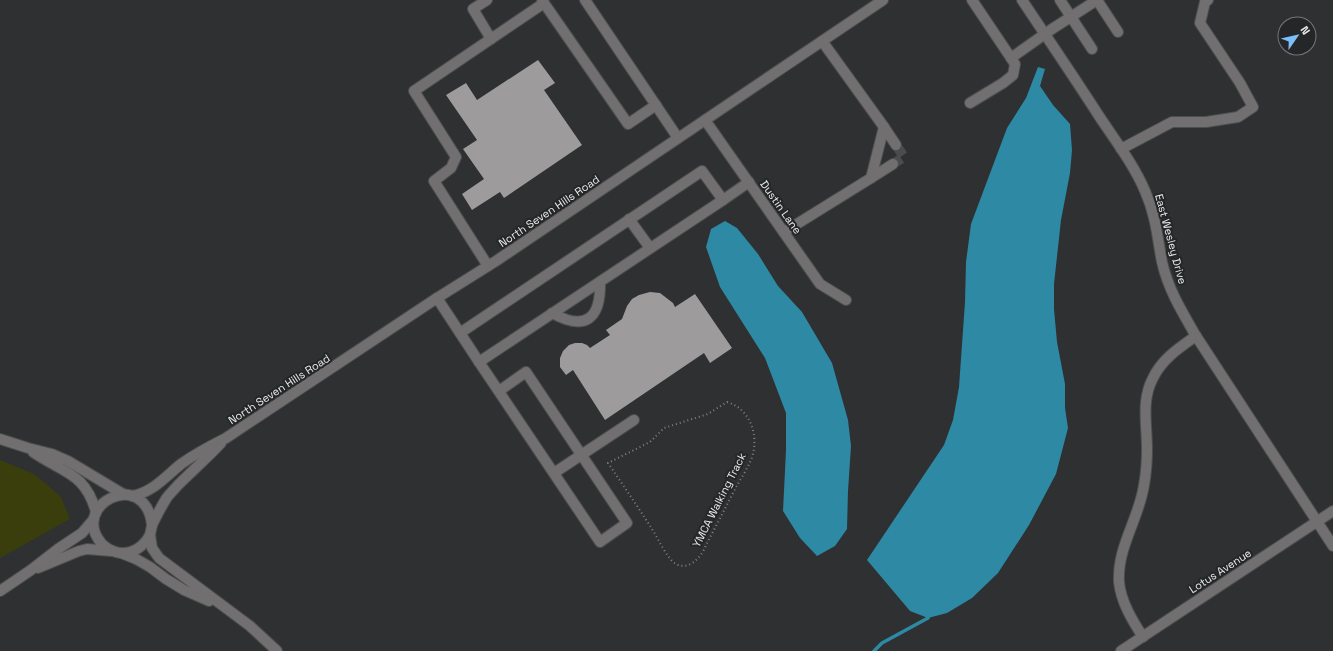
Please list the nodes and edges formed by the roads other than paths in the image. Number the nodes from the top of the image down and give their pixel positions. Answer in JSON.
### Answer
{"nodes":[{"id":1,"x":487,"y":0,"type":"edge"},
{"id":2,"x":585,"y":0,"type":"edge"},
{"id":3,"x":883,"y":0,"type":"edge"},
{"id":4,"x":972,"y":0,"type":"edge"},
{"id":5,"x":1022,"y":0,"type":"edge"},
{"id":6,"x":1060,"y":0,"type":"edge"},
{"id":7,"x":1208,"y":0,"type":"edge"},
{"id":8,"x":543,"y":2,"type":"edge"},
{"id":9,"x":1071,"y":17,"type":"junction"},
{"id":10,"x":1118,"y":32,"type":"dead end"},
{"id":11,"x":1045,"y":34,"type":"junction"},
{"id":12,"x":491,"y":39,"type":"junction"},
{"id":13,"x":822,"y":41,"type":"junction"},
{"id":14,"x":1092,"y":49,"type":"dead end"},
{"id":15,"x":1011,"y":58,"type":"junction"},
{"id":16,"x":970,"y":103,"type":"dead end"},
{"id":17,"x":656,"y":105,"type":"junction"},
{"id":18,"x":705,"y":120,"type":"junction"},
{"id":19,"x":884,"y":127,"type":"junction"},
{"id":20,"x":678,"y":138,"type":"junction"},
{"id":21,"x":896,"y":145,"type":"tunnel mouth"},
{"id":22,"x":1121,"y":149,"type":"junction"},
{"id":23,"x":893,"y":164,"type":"tunnel mouth"},
{"id":24,"x":871,"y":178,"type":"junction"},
{"id":25,"x":749,"y":182,"type":"junction"},
{"id":26,"x":723,"y":200,"type":"junction"},
{"id":27,"x":629,"y":219,"type":"junction"},
{"id":28,"x":784,"y":232,"type":"junction"},
{"id":29,"x":650,"y":248,"type":"junction"},
{"id":30,"x":488,"y":266,"type":"junction"},
{"id":31,"x":600,"y":282,"type":"junction"},
{"id":32,"x":437,"y":298,"type":"junction"},
{"id":33,"x":846,"y":300,"type":"dead end"},
{"id":34,"x":552,"y":314,"type":"junction"},
{"id":35,"x":460,"y":333,"type":"junction"},
{"id":36,"x":1196,"y":336,"type":"junction"},
{"id":37,"x":479,"y":362,"type":"junction"},
{"id":38,"x":498,"y":391,"type":"junction"},
{"id":39,"x":634,"y":420,"type":"dead end"},
{"id":40,"x":226,"y":438,"type":"junction"},
{"id":41,"x":0,"y":440,"type":"edge"},
{"id":42,"x":28,"y":448,"type":"junction"},
{"id":43,"x":581,"y":455,"type":"junction"},
{"id":44,"x":554,"y":473,"type":"junction"},
{"id":45,"x":128,"y":495,"type":"junction"},
{"id":46,"x":1333,"y":511,"type":"edge"},
{"id":47,"x":95,"y":516,"type":"junction"},
{"id":48,"x":1317,"y":522,"type":"junction"},
{"id":49,"x":151,"y":530,"type":"junction"},
{"id":50,"x":1333,"y":546,"type":"edge"},
{"id":51,"x":116,"y":552,"type":"junction"},
{"id":52,"x":31,"y":570,"type":"junction"},
{"id":53,"x":0,"y":591,"type":"edge"},
{"id":54,"x":223,"y":607,"type":"junction"},
{"id":55,"x":1143,"y":637,"type":"junction"},
{"id":56,"x":277,"y":651,"type":"edge"},
{"id":57,"x":1121,"y":651,"type":"edge"}],
"edges":[{"from":1,"to":12,"type":"street"},
{"from":2,"to":17,"type":"street"},
{"from":3,"to":13,"type":"street","name":"North Seven Hills Road"},
{"from":4,"to":15,"type":"street"},
{"from":5,"to":11,"type":"street","name":"East Wesley Drive"},
{"from":6,"to":9,"type":"street"},
{"from":7,"to":22,"type":"street"},
{"from":8,"to":12,"type":"street"},
{"from":8,"to":17,"type":"street"},
{"from":9,"to":10,"type":"street"},
{"from":9,"to":11,"type":"street"},
{"from":9,"to":14,"type":"street"},
{"from":11,"to":15,"type":"street"},
{"from":11,"to":22,"type":"street","name":"East Wesley Drive"},
{"from":12,"to":30,"type":"street"},
{"from":13,"to":18,"type":"street","name":"North Seven Hills Road"},
{"from":13,"to":19,"type":"street"},
{"from":15,"to":16,"type":"street"},
{"from":17,"to":20,"type":"street"},
{"from":18,"to":20,"type":"street","name":"North Seven Hills Road"},
{"from":18,"to":25,"type":"street","name":"Dustin Lane"},
{"from":19,"to":21,"type":"street"},
{"from":19,"to":24,"type":"street"},
{"from":20,"to":30,"type":"street","name":"North Seven Hills Road"},
{"from":22,"to":36,"type":"street","name":"East Wesley Drive"},
{"from":23,"to":24,"type":"street"},
{"from":24,"to":28,"type":"street"},
{"from":25,"to":26,"type":"street"},
{"from":25,"to":28,"type":"street","name":"Dustin Lane"},
{"from":26,"to":27,"type":"street"},
{"from":26,"to":29,"type":"street"},
{"from":27,"to":29,"type":"street"},
{"from":27,"to":35,"type":"street"},
{"from":28,"to":33,"type":"street","name":"Dustin Lane"},
{"from":29,"to":31,"type":"street"},
{"from":30,"to":32,"type":"street","name":"North Seven Hills Road"},
{"from":31,"to":34,"type":"street"},
{"from":31,"to":34,"type":"street"},
{"from":32,"to":35,"type":"street"},
{"from":32,"to":40,"type":"street","name":"North Seven Hills Road"},
{"from":34,"to":37,"type":"street"},
{"from":35,"to":37,"type":"street"},
{"from":36,"to":48,"type":"street","name":"East Wesley Drive"},
{"from":36,"to":55,"type":"street"},
{"from":37,"to":38,"type":"street"},
{"from":38,"to":43,"type":"street"},
{"from":38,"to":44,"type":"street"},
{"from":39,"to":43,"type":"street"},
{"from":40,"to":45,"type":"street","name":"North Seven Hills Road"},
{"from":40,"to":49,"type":"street","name":"North Seven Hills Road"},
{"from":41,"to":42,"type":"street"},
{"from":42,"to":45,"type":"street"},
{"from":42,"to":47,"type":"street"},
{"from":43,"to":44,"type":"street"},
{"from":43,"to":44,"type":"street"},
{"from":45,"to":47,"type":"street"},
{"from":45,"to":49,"type":"street"},
{"from":46,"to":48,"type":"street","name":"Lotus Avenue"},
{"from":47,"to":51,"type":"street"},
{"from":47,"to":52,"type":"street"},
{"from":48,"to":50,"type":"street","name":"East Wesley Drive"},
{"from":48,"to":55,"type":"street","name":"Lotus Avenue"},
{"from":49,"to":51,"type":"street"},
{"from":49,"to":54,"type":"street"},
{"from":51,"to":52,"type":"street"},
{"from":51,"to":54,"type":"street"},
{"from":52,"to":53,"type":"street"},
{"from":54,"to":56,"type":"street"},
{"from":55,"to":57,"type":"street","name":"Lotus Avenue"}]}
